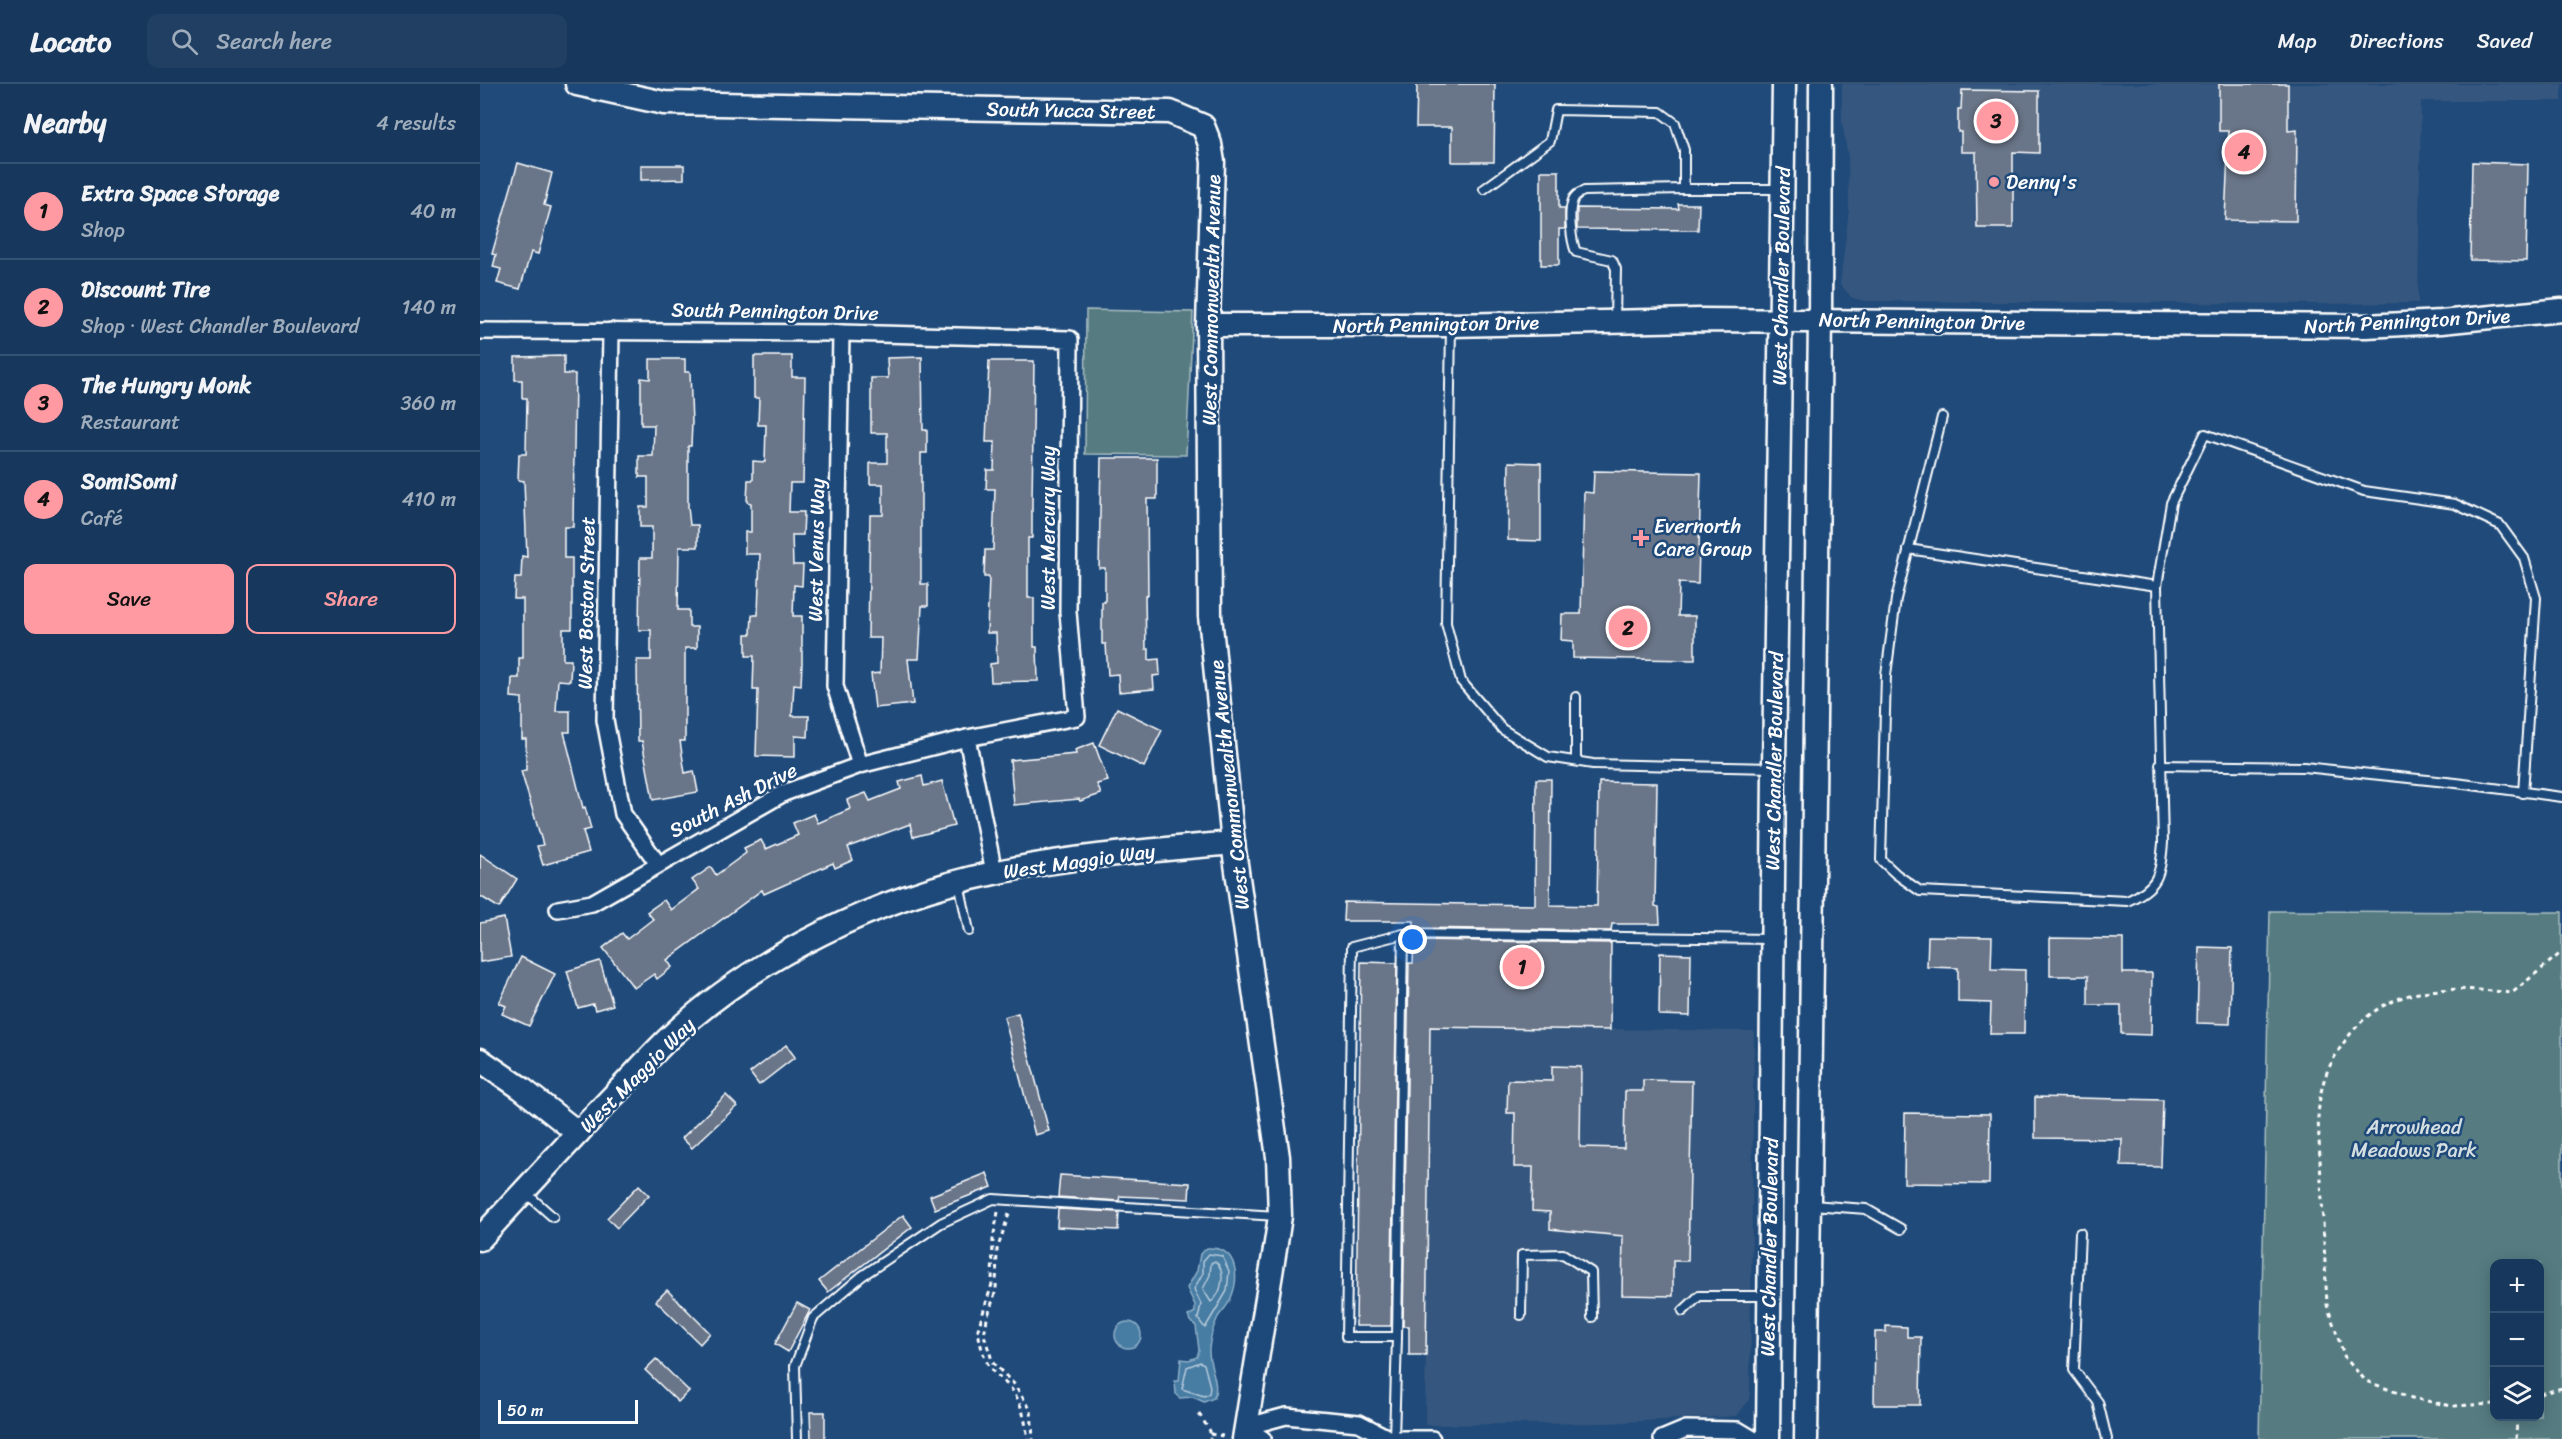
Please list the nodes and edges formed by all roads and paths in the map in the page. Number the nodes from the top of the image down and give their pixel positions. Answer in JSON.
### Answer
{"nodes":[{"id":1,"x":577,"y":84,"type":"edge"},
{"id":2,"x":1784,"y":84,"type":"edge"},
{"id":3,"x":1821,"y":84,"type":"edge"},
{"id":4,"x":1203,"y":126,"type":"joint"},
{"id":5,"x":1484,"y":189,"type":"dead end"},
{"id":6,"x":1684,"y":189,"type":"junction"},
{"id":7,"x":1783,"y":189,"type":"junction"},
{"id":8,"x":2562,"y":310,"type":"edge"},
{"id":9,"x":1782,"y":320,"type":"junction"},
{"id":10,"x":1820,"y":320,"type":"junction"},
{"id":11,"x":1615,"y":322,"type":"junction"},
{"id":12,"x":1451,"y":325,"type":"junction"},
{"id":13,"x":1209,"y":326,"type":"junction"},
{"id":14,"x":480,"y":331,"type":"edge"},
{"id":15,"x":611,"y":331,"type":"junction"},
{"id":16,"x":841,"y":333,"type":"junction"},
{"id":17,"x":1070,"y":339,"type":"joint"},
{"id":18,"x":1942,"y":417,"type":"dead end"},
{"id":19,"x":1908,"y":549,"type":"junction"},
{"id":20,"x":2157,"y":586,"type":"junction"},
{"id":21,"x":1576,"y":697,"type":"dead end"},
{"id":22,"x":1077,"y":717,"type":"joint"},
{"id":23,"x":967,"y":738,"type":"junction"},
{"id":24,"x":1576,"y":761,"type":"junction"},
{"id":25,"x":860,"y":765,"type":"junction"},
{"id":26,"x":2160,"y":765,"type":"junction"},
{"id":27,"x":1774,"y":768,"type":"junction"},
{"id":28,"x":2523,"y":793,"type":"junction"},
{"id":29,"x":2562,"y":797,"type":"edge"},
{"id":30,"x":1233,"y":843,"type":"junction"},
{"id":31,"x":658,"y":864,"type":"junction"},
{"id":32,"x":994,"y":873,"type":"junction"},
{"id":33,"x":958,"y":882,"type":"junction"},
{"id":34,"x":558,"y":909,"type":"dead end"},
{"id":35,"x":969,"y":931,"type":"dead end"},
{"id":36,"x":1403,"y":934,"type":"junction"},
{"id":37,"x":1772,"y":939,"type":"junction"},
{"id":38,"x":2562,"y":952,"type":"edge"},
{"id":39,"x":480,"y":1060,"type":"edge"},
{"id":40,"x":578,"y":1133,"type":"junction"},
{"id":41,"x":524,"y":1191,"type":"junction"},
{"id":42,"x":1001,"y":1199,"type":"junction"},
{"id":43,"x":1013,"y":1199,"type":"junction"},
{"id":44,"x":1808,"y":1205,"type":"junction"},
{"id":45,"x":1280,"y":1216,"type":"junction"},
{"id":46,"x":553,"y":1217,"type":"dead end"},
{"id":47,"x":1901,"y":1229,"type":"dead end"},
{"id":48,"x":2080,"y":1233,"type":"dead end"},
{"id":49,"x":480,"y":1239,"type":"edge"},
{"id":50,"x":1769,"y":1296,"type":"junction"},
{"id":51,"x":1683,"y":1311,"type":"dead end"},
{"id":52,"x":1521,"y":1315,"type":"dead end"},
{"id":53,"x":1592,"y":1317,"type":"dead end"},
{"id":54,"x":1397,"y":1337,"type":"junction"},
{"id":55,"x":2562,"y":1388,"type":"edge"},
{"id":56,"x":2544,"y":1393,"type":"edge"},
{"id":57,"x":2490,"y":1404,"type":"edge"},
{"id":58,"x":1199,"y":1414,"type":"dead end"},
{"id":59,"x":2517,"y":1421,"type":"edge"},
{"id":60,"x":1244,"y":1435,"type":"edge"},
{"id":61,"x":1210,"y":1437,"type":"edge"},
{"id":62,"x":1389,"y":1438,"type":"edge"},
{"id":63,"x":797,"y":1439,"type":"edge"},
{"id":64,"x":1028,"y":1439,"type":"edge"},
{"id":65,"x":1034,"y":1439,"type":"edge"},
{"id":66,"x":1432,"y":1439,"type":"edge"},
{"id":67,"x":1662,"y":1439,"type":"edge"},
{"id":68,"x":1753,"y":1439,"type":"edge"},
{"id":69,"x":1768,"y":1439,"type":"edge"},
{"id":70,"x":1806,"y":1439,"type":"edge"},
{"id":71,"x":2107,"y":1439,"type":"edge"},
{"id":72,"x":2516,"y":1439,"type":"edge"}],
"edges":[{"from":1,"to":4,"type":"street","name":"South Yucca Street"},
{"from":2,"to":7,"type":"street","name":"West Chandler Boulevard"},
{"from":3,"to":10,"type":"street","name":"West Chandler Boulevard"},
{"from":4,"to":13,"type":"street","name":"West Commonwealth Avenue"},
{"from":5,"to":6,"type":"lane"},
{"from":6,"to":7,"type":"lane"},
{"from":6,"to":11,"type":"lane"},
{"from":7,"to":9,"type":"street","name":"West Chandler Boulevard"},
{"from":8,"to":10,"type":"street","name":"North Pennington Drive"},
{"from":9,"to":10,"type":"street","name":"North Pennington Drive"},
{"from":9,"to":11,"type":"street","name":"North Pennington Drive"},
{"from":9,"to":27,"type":"street","name":"West Chandler Boulevard"},
{"from":10,"to":44,"type":"street","name":"West Chandler Boulevard"},
{"from":11,"to":12,"type":"street","name":"North Pennington Drive"},
{"from":12,"to":13,"type":"street","name":"North Pennington Drive"},
{"from":12,"to":24,"type":"lane"},
{"from":13,"to":30,"type":"street","name":"West Commonwealth Avenue"},
{"from":14,"to":15,"type":"street","name":"South Pennington Drive"},
{"from":15,"to":16,"type":"street","name":"South Pennington Drive"},
{"from":15,"to":31,"type":"street","name":"West Boston Street"},
{"from":16,"to":17,"type":"street","name":"South Pennington Drive"},
{"from":16,"to":25,"type":"street","name":"West Venus Way"},
{"from":17,"to":22,"type":"street","name":"West Mercury Way"},
{"from":18,"to":19,"type":"lane"},
{"from":19,"to":20,"type":"lane"},
{"from":19,"to":26,"type":"lane"},
{"from":20,"to":26,"type":"lane"},
{"from":20,"to":28,"type":"lane"},
{"from":21,"to":24,"type":"lane"},
{"from":22,"to":23,"type":"street","name":"South Ash Drive"},
{"from":23,"to":25,"type":"street","name":"South Ash Drive"},
{"from":23,"to":32,"type":"street"},
{"from":24,"to":27,"type":"lane"},
{"from":25,"to":31,"type":"street","name":"South Ash Drive"},
{"from":26,"to":28,"type":"lane"},
{"from":27,"to":37,"type":"street","name":"West Chandler Boulevard"},
{"from":28,"to":29,"type":"lane"},
{"from":30,"to":32,"type":"street","name":"West Maggio Way"},
{"from":30,"to":45,"type":"street","name":"West Commonwealth Avenue"},
{"from":31,"to":34,"type":"street","name":"South Ash Drive"},
{"from":32,"to":33,"type":"street","name":"West Maggio Way"},
{"from":33,"to":35,"type":"lane"},
{"from":33,"to":40,"type":"street","name":"West Maggio Way"},
{"from":36,"to":37,"type":"lane"},
{"from":36,"to":54,"type":"lane"},
{"from":36,"to":54,"type":"lane"},
{"from":37,"to":50,"type":"street","name":"West Chandler Boulevard"},
{"from":38,"to":57,"type":"path"},
{"from":39,"to":40,"type":"street"},
{"from":40,"to":41,"type":"street","name":"West Maggio Way"},
{"from":41,"to":46,"type":"lane"},
{"from":41,"to":49,"type":"street","name":"West Maggio Way"},
{"from":42,"to":43,"type":"lane"},
{"from":42,"to":63,"type":"lane"},
{"from":42,"to":64,"type":"path"},
{"from":43,"to":45,"type":"lane"},
{"from":43,"to":65,"type":"path"},
{"from":44,"to":47,"type":"lane"},
{"from":44,"to":70,"type":"street","name":"West Chandler Boulevard"},
{"from":45,"to":60,"type":"street","name":"West Commonwealth Avenue"},
{"from":48,"to":71,"type":"lane"},
{"from":50,"to":51,"type":"lane"},
{"from":50,"to":69,"type":"street","name":"West Chandler Boulevard"},
{"from":52,"to":53,"type":"lane"},
{"from":54,"to":62,"type":"lane"},
{"from":55,"to":56,"type":"path"},
{"from":58,"to":61,"type":"path"},
{"from":59,"to":72,"type":"path"},
{"from":60,"to":61,"type":"path"},
{"from":60,"to":62,"type":"street"},
{"from":62,"to":66,"type":"street"},
{"from":67,"to":68,"type":"street"}]}
